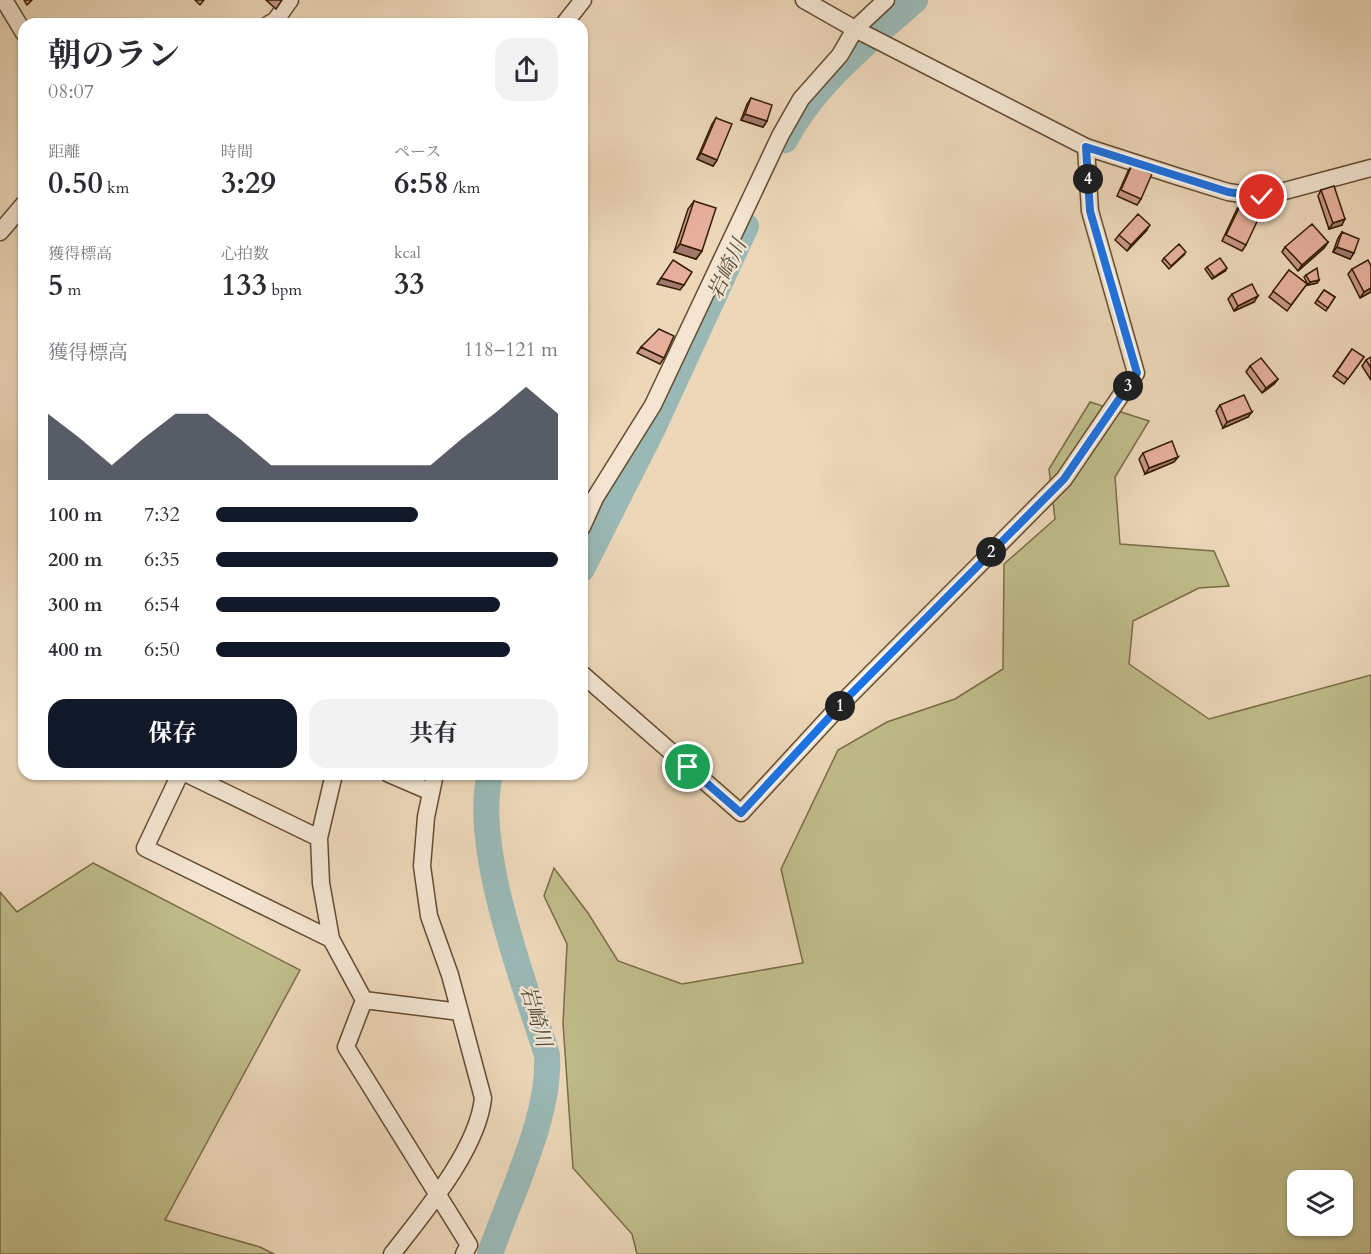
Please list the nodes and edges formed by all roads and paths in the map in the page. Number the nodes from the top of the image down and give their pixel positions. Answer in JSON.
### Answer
{"nodes":[{"id":1,"x":4,"y":0,"type":"edge"},
{"id":2,"x":290,"y":0,"type":"edge"},
{"id":3,"x":583,"y":0,"type":"edge"},
{"id":4,"x":804,"y":0,"type":"edge"},
{"id":5,"x":886,"y":0,"type":"edge"},
{"id":6,"x":277,"y":18,"type":"edge"},
{"id":7,"x":569,"y":18,"type":"edge"},
{"id":8,"x":18,"y":23,"type":"edge"},
{"id":9,"x":859,"y":31,"type":"junction"},
{"id":10,"x":1086,"y":147,"type":"junction"},
{"id":11,"x":1371,"y":168,"type":"edge"},
{"id":12,"x":18,"y":211,"type":"edge"},
{"id":13,"x":0,"y":232,"type":"edge"},
{"id":14,"x":588,"y":514,"type":"edge"},
{"id":15,"x":588,"y":679,"type":"edge"},
{"id":16,"x":177,"y":780,"type":"edge"},
{"id":17,"x":199,"y":780,"type":"edge"},
{"id":18,"x":333,"y":780,"type":"edge"},
{"id":19,"x":404,"y":780,"type":"edge"},
{"id":20,"x":434,"y":780,"type":"edge"},
{"id":21,"x":431,"y":792,"type":"junction"},
{"id":22,"x":319,"y":838,"type":"junction"},
{"id":23,"x":331,"y":939,"type":"junction"},
{"id":24,"x":364,"y":1000,"type":"junction"},
{"id":25,"x":460,"y":1012,"type":"junction"},
{"id":26,"x":438,"y":1195,"type":"junction"},
{"id":27,"x":392,"y":1254,"type":"edge"},
{"id":28,"x":464,"y":1254,"type":"edge"}],
"edges":[{"from":1,"to":8,"type":"street"},
{"from":2,"to":6,"type":"street"},
{"from":3,"to":7,"type":"street"},
{"from":4,"to":9,"type":"street"},
{"from":5,"to":9,"type":"street"},
{"from":9,"to":10,"type":"street"},
{"from":9,"to":14,"type":"street"},
{"from":10,"to":11,"type":"street"},
{"from":10,"to":15,"type":"street"},
{"from":12,"to":13,"type":"street"},
{"from":16,"to":23,"type":"street"},
{"from":17,"to":22,"type":"street"},
{"from":18,"to":22,"type":"street"},
{"from":19,"to":21,"type":"street"},
{"from":20,"to":21,"type":"street"},
{"from":21,"to":25,"type":"street"},
{"from":22,"to":23,"type":"street"},
{"from":23,"to":24,"type":"street"},
{"from":24,"to":25,"type":"street"},
{"from":24,"to":26,"type":"street"},
{"from":25,"to":26,"type":"street"},
{"from":26,"to":27,"type":"street"},
{"from":26,"to":28,"type":"street"}]}
